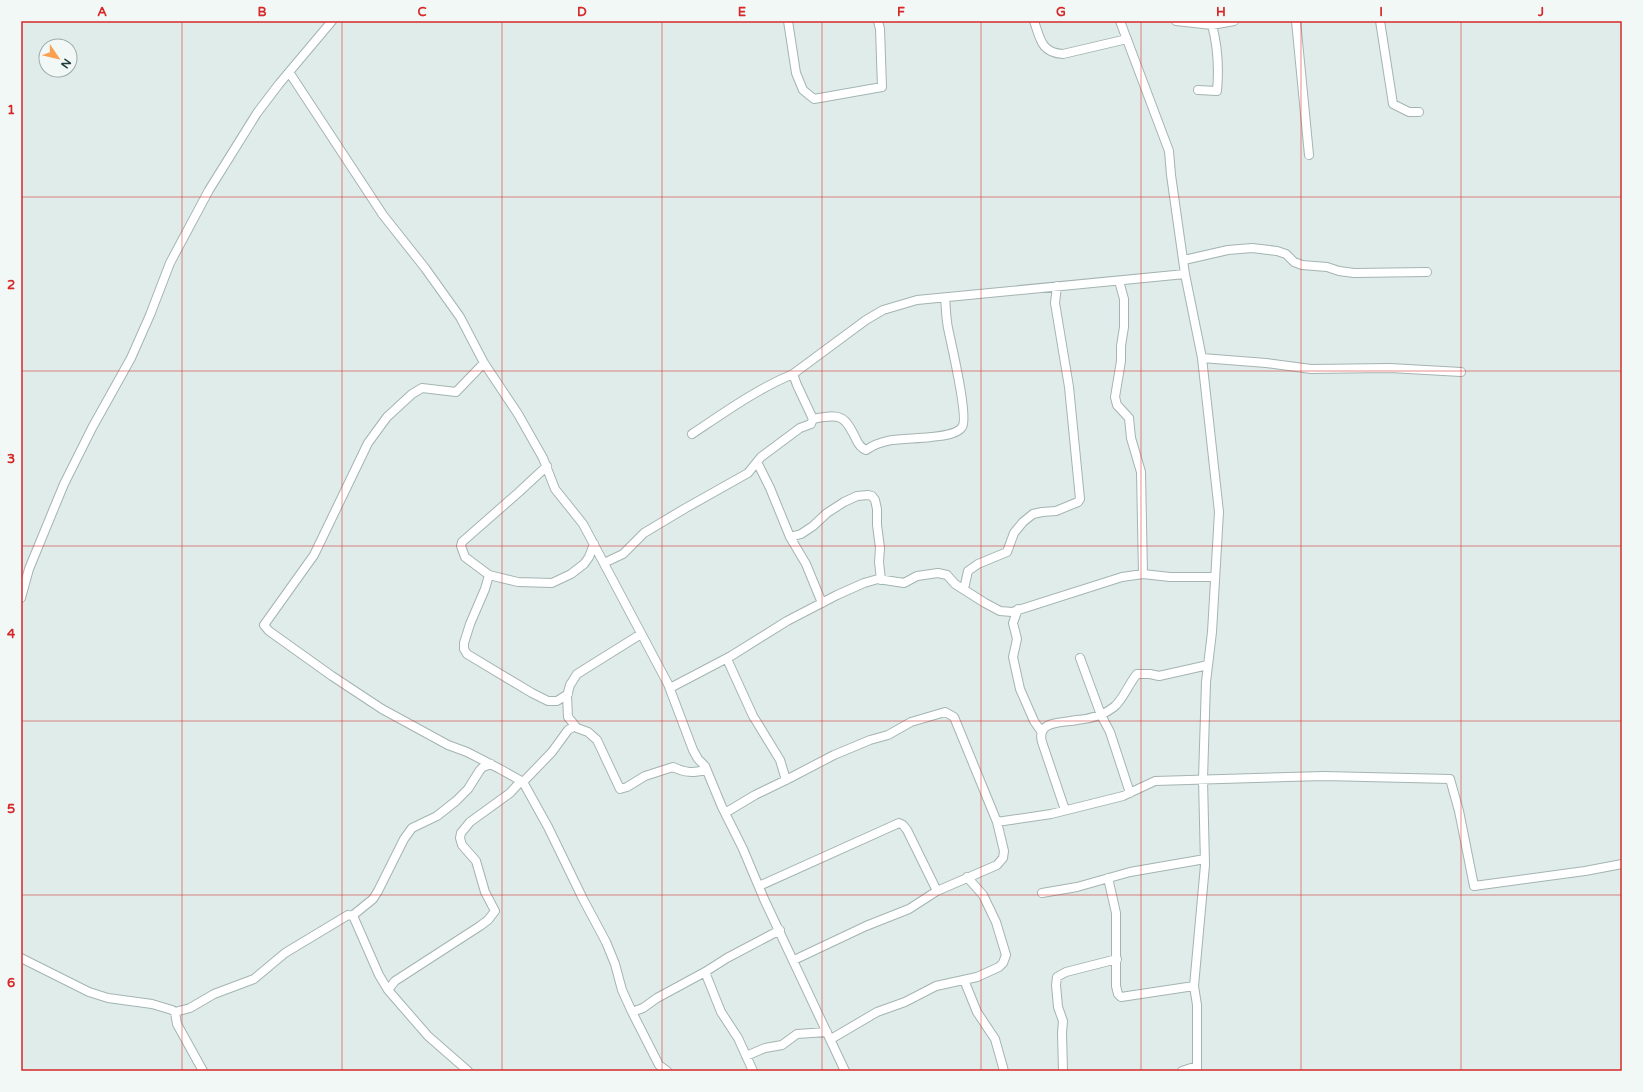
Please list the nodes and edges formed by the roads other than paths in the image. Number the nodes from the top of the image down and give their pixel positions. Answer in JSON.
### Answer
{"nodes":[{"id":1,"x":332,"y":21,"type":"edge"},
{"id":2,"x":788,"y":21,"type":"edge"},
{"id":3,"x":878,"y":21,"type":"edge"},
{"id":4,"x":1034,"y":21,"type":"edge"},
{"id":5,"x":1120,"y":21,"type":"edge"},
{"id":6,"x":1176,"y":21,"type":"edge"},
{"id":7,"x":1234,"y":21,"type":"edge"},
{"id":8,"x":1296,"y":21,"type":"edge"},
{"id":9,"x":1380,"y":21,"type":"edge"},
{"id":10,"x":1216,"y":23,"type":"edge"},
{"id":11,"x":1127,"y":39,"type":"junction"},
{"id":12,"x":289,"y":72,"type":"junction"},
{"id":13,"x":1198,"y":90,"type":"dead end"},
{"id":14,"x":1419,"y":112,"type":"dead end"},
{"id":15,"x":1309,"y":155,"type":"dead end"},
{"id":16,"x":1184,"y":260,"type":"junction"},
{"id":17,"x":1427,"y":272,"type":"dead end"},
{"id":18,"x":1185,"y":274,"type":"junction"},
{"id":19,"x":1119,"y":281,"type":"junction"},
{"id":20,"x":1058,"y":286,"type":"junction"},
{"id":21,"x":945,"y":298,"type":"junction"},
{"id":22,"x":1202,"y":358,"type":"junction"},
{"id":23,"x":484,"y":364,"type":"junction"},
{"id":24,"x":1461,"y":372,"type":"dead end"},
{"id":25,"x":794,"y":374,"type":"junction"},
{"id":26,"x":814,"y":419,"type":"junction"},
{"id":27,"x":692,"y":434,"type":"dead end"},
{"id":28,"x":757,"y":462,"type":"junction"},
{"id":29,"x":547,"y":466,"type":"junction"},
{"id":30,"x":790,"y":537,"type":"junction"},
{"id":31,"x":594,"y":544,"type":"junction"},
{"id":32,"x":604,"y":563,"type":"junction"},
{"id":33,"x":1143,"y":574,"type":"junction"},
{"id":34,"x":489,"y":575,"type":"junction"},
{"id":35,"x":1214,"y":577,"type":"junction"},
{"id":36,"x":881,"y":580,"type":"junction"},
{"id":37,"x":964,"y":589,"type":"junction"},
{"id":38,"x":21,"y":598,"type":"edge"},
{"id":39,"x":822,"y":603,"type":"junction"},
{"id":40,"x":1018,"y":609,"type":"junction"},
{"id":41,"x":641,"y":634,"type":"junction"},
{"id":42,"x":1080,"y":658,"type":"dead end"},
{"id":43,"x":727,"y":659,"type":"junction"},
{"id":44,"x":1208,"y":665,"type":"junction"},
{"id":45,"x":670,"y":688,"type":"junction"},
{"id":46,"x":568,"y":694,"type":"junction"},
{"id":47,"x":1101,"y":715,"type":"junction"},
{"id":48,"x":575,"y":726,"type":"junction"},
{"id":49,"x":1041,"y":731,"type":"junction"},
{"id":50,"x":491,"y":764,"type":"junction"},
{"id":51,"x":706,"y":770,"type":"junction"},
{"id":52,"x":1203,"y":779,"type":"junction"},
{"id":53,"x":786,"y":780,"type":"junction"},
{"id":54,"x":522,"y":781,"type":"junction"},
{"id":55,"x":1130,"y":793,"type":"junction"},
{"id":56,"x":1065,"y":810,"type":"junction"},
{"id":57,"x":725,"y":813,"type":"junction"},
{"id":58,"x":997,"y":822,"type":"junction"},
{"id":59,"x":1205,"y":859,"type":"junction"},
{"id":60,"x":1622,"y":864,"type":"edge"},
{"id":61,"x":967,"y":877,"type":"junction"},
{"id":62,"x":1108,"y":878,"type":"junction"},
{"id":63,"x":759,"y":886,"type":"junction"},
{"id":64,"x":937,"y":891,"type":"junction"},
{"id":65,"x":1042,"y":893,"type":"dead end"},
{"id":66,"x":352,"y":916,"type":"junction"},
{"id":67,"x":780,"y":930,"type":"junction"},
{"id":68,"x":21,"y":958,"type":"edge"},
{"id":69,"x":1117,"y":959,"type":"junction"},
{"id":70,"x":794,"y":960,"type":"junction"},
{"id":71,"x":705,"y":972,"type":"junction"},
{"id":72,"x":964,"y":980,"type":"junction"},
{"id":73,"x":1194,"y":986,"type":"junction"},
{"id":74,"x":388,"y":990,"type":"junction"},
{"id":75,"x":175,"y":1012,"type":"junction"},
{"id":76,"x":632,"y":1012,"type":"junction"},
{"id":77,"x":829,"y":1036,"type":"junction"},
{"id":78,"x":746,"y":1056,"type":"junction"},
{"id":79,"x":1197,"y":1069,"type":"edge"},
{"id":80,"x":202,"y":1071,"type":"edge"},
{"id":81,"x":468,"y":1071,"type":"edge"},
{"id":82,"x":667,"y":1071,"type":"edge"},
{"id":83,"x":753,"y":1071,"type":"edge"},
{"id":84,"x":844,"y":1071,"type":"edge"},
{"id":85,"x":1004,"y":1071,"type":"edge"},
{"id":86,"x":1063,"y":1071,"type":"edge"},
{"id":87,"x":1182,"y":1071,"type":"edge"}],
"edges":[{"from":1,"to":12,"type":"street"},
{"from":2,"to":3,"type":"street"},
{"from":4,"to":11,"type":"street"},
{"from":5,"to":11,"type":"street"},
{"from":6,"to":10,"type":"street"},
{"from":7,"to":10,"type":"street"},
{"from":8,"to":15,"type":"street"},
{"from":9,"to":14,"type":"street"},
{"from":10,"to":13,"type":"street"},
{"from":11,"to":16,"type":"street"},
{"from":12,"to":23,"type":"street"},
{"from":12,"to":38,"type":"street"},
{"from":16,"to":17,"type":"street"},
{"from":16,"to":18,"type":"street"},
{"from":18,"to":19,"type":"street"},
{"from":18,"to":22,"type":"street"},
{"from":19,"to":20,"type":"street"},
{"from":19,"to":33,"type":"street"},
{"from":20,"to":21,"type":"street"},
{"from":20,"to":37,"type":"street"},
{"from":21,"to":25,"type":"street"},
{"from":21,"to":26,"type":"street"},
{"from":22,"to":24,"type":"street"},
{"from":22,"to":35,"type":"street"},
{"from":23,"to":29,"type":"street"},
{"from":23,"to":50,"type":"street"},
{"from":25,"to":26,"type":"street"},
{"from":25,"to":27,"type":"street"},
{"from":26,"to":28,"type":"street"},
{"from":28,"to":30,"type":"street"},
{"from":28,"to":32,"type":"street"},
{"from":29,"to":31,"type":"street"},
{"from":29,"to":34,"type":"street"},
{"from":30,"to":36,"type":"street"},
{"from":30,"to":39,"type":"street"},
{"from":31,"to":32,"type":"street"},
{"from":31,"to":34,"type":"street"},
{"from":32,"to":41,"type":"street"},
{"from":33,"to":35,"type":"street"},
{"from":33,"to":40,"type":"street"},
{"from":34,"to":46,"type":"street"},
{"from":35,"to":44,"type":"street"},
{"from":36,"to":37,"type":"street"},
{"from":36,"to":39,"type":"street"},
{"from":37,"to":40,"type":"street"},
{"from":39,"to":43,"type":"street"},
{"from":40,"to":49,"type":"street"},
{"from":41,"to":45,"type":"street"},
{"from":41,"to":46,"type":"street"},
{"from":42,"to":47,"type":"street"},
{"from":43,"to":45,"type":"street"},
{"from":43,"to":53,"type":"street"},
{"from":44,"to":47,"type":"street"},
{"from":44,"to":52,"type":"street"},
{"from":45,"to":51,"type":"street"},
{"from":46,"to":48,"type":"street"},
{"from":47,"to":49,"type":"street"},
{"from":47,"to":55,"type":"street"},
{"from":48,"to":51,"type":"street"},
{"from":48,"to":54,"type":"street"},
{"from":49,"to":56,"type":"street"},
{"from":50,"to":54,"type":"street"},
{"from":50,"to":66,"type":"street"},
{"from":51,"to":57,"type":"street"},
{"from":52,"to":55,"type":"street"},
{"from":52,"to":59,"type":"street"},
{"from":52,"to":60,"type":"street"},
{"from":53,"to":57,"type":"street"},
{"from":53,"to":58,"type":"street"},
{"from":54,"to":74,"type":"street"},
{"from":54,"to":76,"type":"street"},
{"from":55,"to":56,"type":"street"},
{"from":56,"to":58,"type":"street"},
{"from":57,"to":63,"type":"street"},
{"from":58,"to":61,"type":"street"},
{"from":59,"to":62,"type":"street"},
{"from":59,"to":73,"type":"street"},
{"from":61,"to":64,"type":"street"},
{"from":61,"to":72,"type":"street"},
{"from":62,"to":65,"type":"street"},
{"from":62,"to":69,"type":"street"},
{"from":63,"to":64,"type":"street"},
{"from":63,"to":67,"type":"street"},
{"from":64,"to":70,"type":"street"},
{"from":66,"to":74,"type":"street"},
{"from":66,"to":75,"type":"street"},
{"from":67,"to":70,"type":"street"},
{"from":67,"to":71,"type":"street"},
{"from":68,"to":75,"type":"street"},
{"from":69,"to":73,"type":"street"},
{"from":69,"to":86,"type":"street"},
{"from":70,"to":77,"type":"street"},
{"from":71,"to":76,"type":"street"},
{"from":71,"to":78,"type":"street"},
{"from":72,"to":77,"type":"street"},
{"from":72,"to":85,"type":"street"},
{"from":73,"to":79,"type":"street"},
{"from":74,"to":81,"type":"street"},
{"from":75,"to":80,"type":"street"},
{"from":76,"to":82,"type":"street"},
{"from":77,"to":78,"type":"street"},
{"from":77,"to":84,"type":"street"},
{"from":78,"to":83,"type":"street"},
{"from":79,"to":87,"type":"street"}]}
